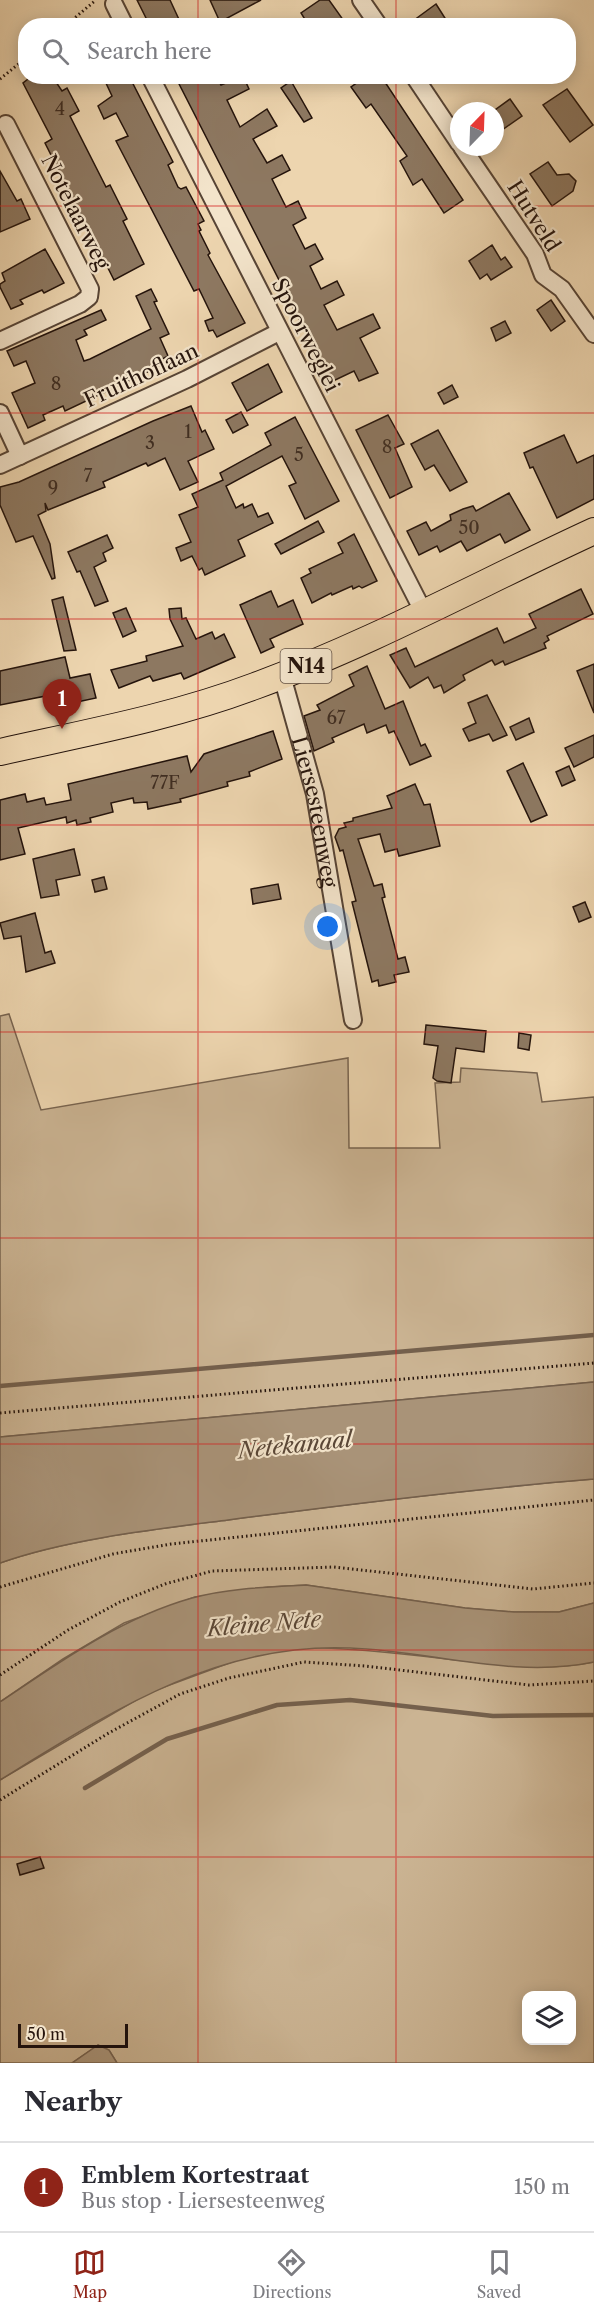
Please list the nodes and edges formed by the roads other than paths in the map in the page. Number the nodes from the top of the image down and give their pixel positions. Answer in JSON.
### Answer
{"nodes":[{"id":1,"x":361,"y":0,"type":"edge"},
{"id":2,"x":114,"y":4,"type":"dead end"},
{"id":3,"x":121,"y":18,"type":"edge"},
{"id":4,"x":373,"y":18,"type":"edge"},
{"id":5,"x":154,"y":84,"type":"edge"},
{"id":6,"x":419,"y":84,"type":"edge"},
{"id":7,"x":6,"y":124,"type":"dead end"},
{"id":8,"x":450,"y":130,"type":"edge"},
{"id":9,"x":468,"y":156,"type":"edge"},
{"id":10,"x":279,"y":332,"type":"junction"},
{"id":11,"x":594,"y":334,"type":"edge"},
{"id":12,"x":0,"y":341,"type":"edge"},
{"id":13,"x":0,"y":413,"type":"edge"},
{"id":14,"x":20,"y":456,"type":"junction"},
{"id":15,"x":0,"y":465,"type":"edge"},
{"id":16,"x":592,"y":538,"type":"edge"},
{"id":17,"x":424,"y":613,"type":"junction"},
{"id":18,"x":282,"y":676,"type":"junction"},
{"id":19,"x":0,"y":752,"type":"edge"},
{"id":20,"x":352,"y":1020,"type":"dead end"}],
"edges":[{"from":1,"to":4,"type":"street"},
{"from":2,"to":3,"type":"street"},
{"from":5,"to":10,"type":"street","name":"Spoorweglei"},
{"from":6,"to":8,"type":"street"},
{"from":7,"to":12,"type":"street","name":"Notelaarweg"},
{"from":9,"to":11,"type":"street","name":"Hutveld"},
{"from":10,"to":14,"type":"street","name":"Fruithoflaan"},
{"from":10,"to":17,"type":"street","name":"Spoorweglei"},
{"from":13,"to":14,"type":"street"},
{"from":14,"to":15,"type":"street","name":"Fruithoflaan"},
{"from":16,"to":17,"type":"main road","number":"N14"},
{"from":17,"to":18,"type":"main road","number":"N14"},
{"from":18,"to":19,"type":"main road","number":"N14"},
{"from":18,"to":20,"type":"street","name":"Liersesteenweg"}]}
